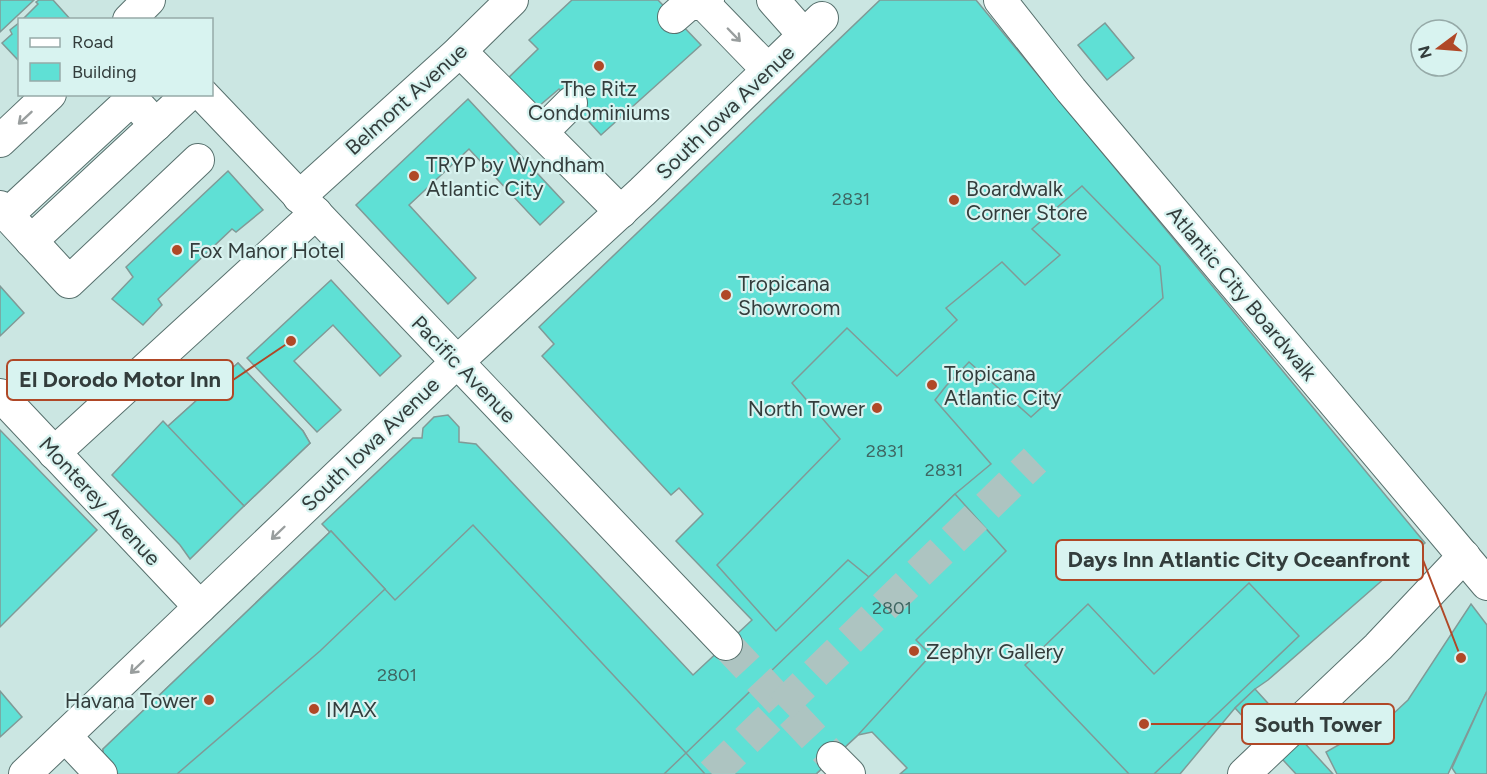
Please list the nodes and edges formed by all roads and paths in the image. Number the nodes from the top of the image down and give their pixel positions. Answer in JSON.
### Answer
{"nodes":[{"id":1,"x":112,"y":0,"type":"edge"},
{"id":2,"x":149,"y":0,"type":"edge"},
{"id":3,"x":512,"y":0,"type":"edge"},
{"id":4,"x":772,"y":0,"type":"edge"},
{"id":5,"x":1000,"y":0,"type":"edge"},
{"id":6,"x":706,"y":2,"type":"edge"},
{"id":7,"x":674,"y":17,"type":"dead end"},
{"id":8,"x":128,"y":18,"type":"edge"},
{"id":9,"x":130,"y":18,"type":"edge"},
{"id":10,"x":460,"y":51,"type":"junction"},
{"id":11,"x":768,"y":70,"type":"junction"},
{"id":12,"x":48,"y":96,"type":"edge"},
{"id":13,"x":187,"y":96,"type":"edge"},
{"id":14,"x":203,"y":96,"type":"edge"},
{"id":15,"x":572,"y":103,"type":"dead end"},
{"id":16,"x":156,"y":125,"type":"junction"},
{"id":17,"x":542,"y":132,"type":"junction"},
{"id":18,"x":0,"y":141,"type":"edge"},
{"id":19,"x":198,"y":160,"type":"dead end"},
{"id":20,"x":307,"y":205,"type":"junction"},
{"id":21,"x":4,"y":211,"type":"edge"},
{"id":22,"x":621,"y":212,"type":"junction"},
{"id":23,"x":31,"y":241,"type":"junction"},
{"id":24,"x":457,"y":362,"type":"junction"},
{"id":25,"x":0,"y":395,"type":"edge"},
{"id":26,"x":54,"y":453,"type":"junction"},
{"id":27,"x":1464,"y":556,"type":"junction"},
{"id":28,"x":1487,"y":584,"type":"edge"},
{"id":29,"x":200,"y":607,"type":"junction"},
{"id":30,"x":726,"y":644,"type":"tunnel mouth"},
{"id":31,"x":65,"y":736,"type":"junction"},
{"id":32,"x":26,"y":774,"type":"edge"},
{"id":33,"x":101,"y":774,"type":"edge"},
{"id":34,"x":1244,"y":774,"type":"edge"}],
"edges":[{"from":1,"to":8,"type":"street"},
{"from":2,"to":9,"type":"street"},
{"from":3,"to":10,"type":"street","name":"Belmont Avenue"},
{"from":4,"to":11,"type":"street","name":"South Iowa Avenue"},
{"from":5,"to":27,"type":"street","name":"Atlantic City Boardwalk"},
{"from":6,"to":7,"type":"street"},
{"from":6,"to":11,"type":"street","one_way":true},
{"from":10,"to":17,"type":"street"},
{"from":10,"to":20,"type":"street","name":"Belmont Avenue"},
{"from":11,"to":22,"type":"street","name":"South Iowa Avenue"},
{"from":12,"to":18,"type":"street","one_way":true},
{"from":13,"to":16,"type":"street"},
{"from":14,"to":20,"type":"street","name":"Pacific Avenue"},
{"from":15,"to":17,"type":"street"},
{"from":16,"to":21,"type":"street"},
{"from":16,"to":23,"type":"street"},
{"from":17,"to":22,"type":"street"},
{"from":19,"to":23,"type":"street"},
{"from":20,"to":24,"type":"street","name":"Pacific Avenue"},
{"from":20,"to":26,"type":"street","name":"Belmont Avenue"},
{"from":21,"to":23,"type":"street"},
{"from":22,"to":24,"type":"street","name":"South Iowa Avenue"},
{"from":24,"to":29,"type":"street","name":"South Iowa Avenue","one_way":true},
{"from":24,"to":30,"type":"street","name":"Pacific Avenue"},
{"from":25,"to":26,"type":"street","name":"Monterey Avenue"},
{"from":26,"to":29,"type":"street","name":"Monterey Avenue"},
{"from":27,"to":28,"type":"street","name":"Atlantic City Boardwalk"},
{"from":27,"to":34,"type":"street"},
{"from":29,"to":31,"type":"street","name":"South Iowa Avenue","one_way":true},
{"from":31,"to":32,"type":"street","name":"South Iowa Avenue"},
{"from":31,"to":33,"type":"street"}]}
